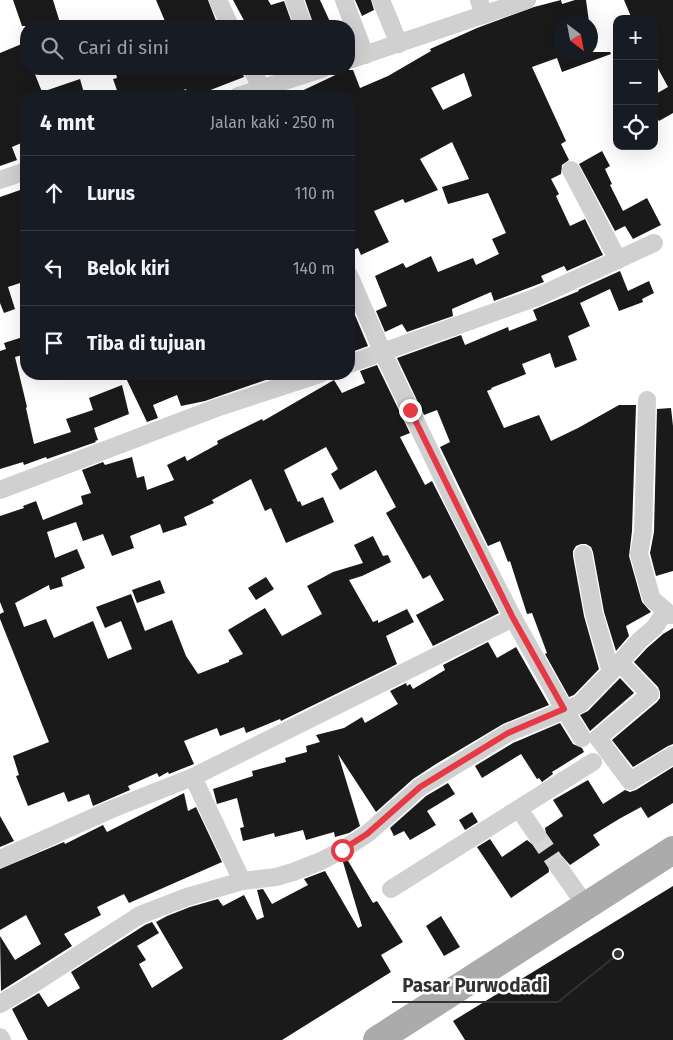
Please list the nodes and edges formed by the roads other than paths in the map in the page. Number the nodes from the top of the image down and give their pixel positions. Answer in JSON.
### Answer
{"nodes":[{"id":1,"x":218,"y":0,"type":"edge"},
{"id":2,"x":294,"y":0,"type":"edge"},
{"id":3,"x":344,"y":0,"type":"edge"},
{"id":4,"x":381,"y":0,"type":"edge"},
{"id":5,"x":527,"y":0,"type":"edge"},
{"id":6,"x":482,"y":7,"type":"edge"},
{"id":7,"x":227,"y":20,"type":"edge"},
{"id":8,"x":302,"y":20,"type":"edge"},
{"id":9,"x":348,"y":20,"type":"edge"},
{"id":10,"x":399,"y":44,"type":"junction"},
{"id":11,"x":357,"y":58,"type":"edge"},
{"id":12,"x":255,"y":75,"type":"edge"},
{"id":13,"x":306,"y":75,"type":"edge"},
{"id":14,"x":262,"y":90,"type":"edge"},
{"id":15,"x":268,"y":90,"type":"edge"},
{"id":16,"x":571,"y":170,"type":"dead end"},
{"id":17,"x":20,"y":173,"type":"edge"},
{"id":18,"x":0,"y":180,"type":"edge"},
{"id":19,"x":654,"y":243,"type":"dead end"},
{"id":20,"x":618,"y":260,"type":"junction"},
{"id":21,"x":355,"y":289,"type":"edge"},
{"id":22,"x":383,"y":353,"type":"junction"},
{"id":23,"x":355,"y":362,"type":"edge"},
{"id":24,"x":302,"y":380,"type":"edge"},
{"id":25,"x":647,"y":400,"type":"dead end"},
{"id":26,"x":0,"y":490,"type":"edge"},
{"id":27,"x":583,"y":554,"type":"dead end"},
{"id":28,"x":668,"y":610,"type":"edge"},
{"id":29,"x":513,"y":618,"type":"junction"},
{"id":30,"x":616,"y":668,"type":"junction"},
{"id":31,"x":564,"y":709,"type":"junction"},
{"id":32,"x":582,"y":738,"type":"dead end"},
{"id":33,"x":673,"y":755,"type":"edge"},
{"id":34,"x":593,"y":762,"type":"dead end"},
{"id":35,"x":193,"y":777,"type":"junction"},
{"id":36,"x":519,"y":808,"type":"junction"},
{"id":37,"x":536,"y":834,"type":"tunnel mouth"},
{"id":38,"x":673,"y":850,"type":"edge"},
{"id":39,"x":0,"y":859,"type":"edge"},
{"id":40,"x":558,"y":866,"type":"tunnel mouth"},
{"id":41,"x":242,"y":881,"type":"junction"},
{"id":42,"x":391,"y":890,"type":"dead end"},
{"id":43,"x":586,"y":906,"type":"junction"},
{"id":44,"x":0,"y":1004,"type":"edge"},
{"id":45,"x":377,"y":1040,"type":"edge"}],
"edges":[{"from":1,"to":7,"type":"street"},
{"from":2,"to":8,"type":"street"},
{"from":3,"to":9,"type":"street"},
{"from":4,"to":10,"type":"street"},
{"from":5,"to":6,"type":"street"},
{"from":6,"to":10,"type":"street"},
{"from":10,"to":11,"type":"street"},
{"from":12,"to":14,"type":"street"},
{"from":13,"to":15,"type":"street"},
{"from":16,"to":20,"type":"street"},
{"from":17,"to":18,"type":"street"},
{"from":19,"to":20,"type":"street"},
{"from":20,"to":22,"type":"street"},
{"from":21,"to":22,"type":"street"},
{"from":22,"to":23,"type":"street"},
{"from":22,"to":29,"type":"street"},
{"from":24,"to":26,"type":"street"},
{"from":25,"to":28,"type":"street"},
{"from":27,"to":30,"type":"street"},
{"from":28,"to":30,"type":"street"},
{"from":29,"to":31,"type":"street"},
{"from":29,"to":35,"type":"street"},
{"from":30,"to":31,"type":"street"},
{"from":30,"to":33,"type":"street"},
{"from":31,"to":32,"type":"street"},
{"from":31,"to":41,"type":"street"},
{"from":34,"to":36,"type":"street"},
{"from":35,"to":39,"type":"street"},
{"from":35,"to":41,"type":"street"},
{"from":36,"to":37,"type":"street"},
{"from":36,"to":42,"type":"street"},
{"from":38,"to":43,"type":"main road"},
{"from":40,"to":43,"type":"street"},
{"from":41,"to":44,"type":"street"},
{"from":43,"to":45,"type":"main road"}]}
